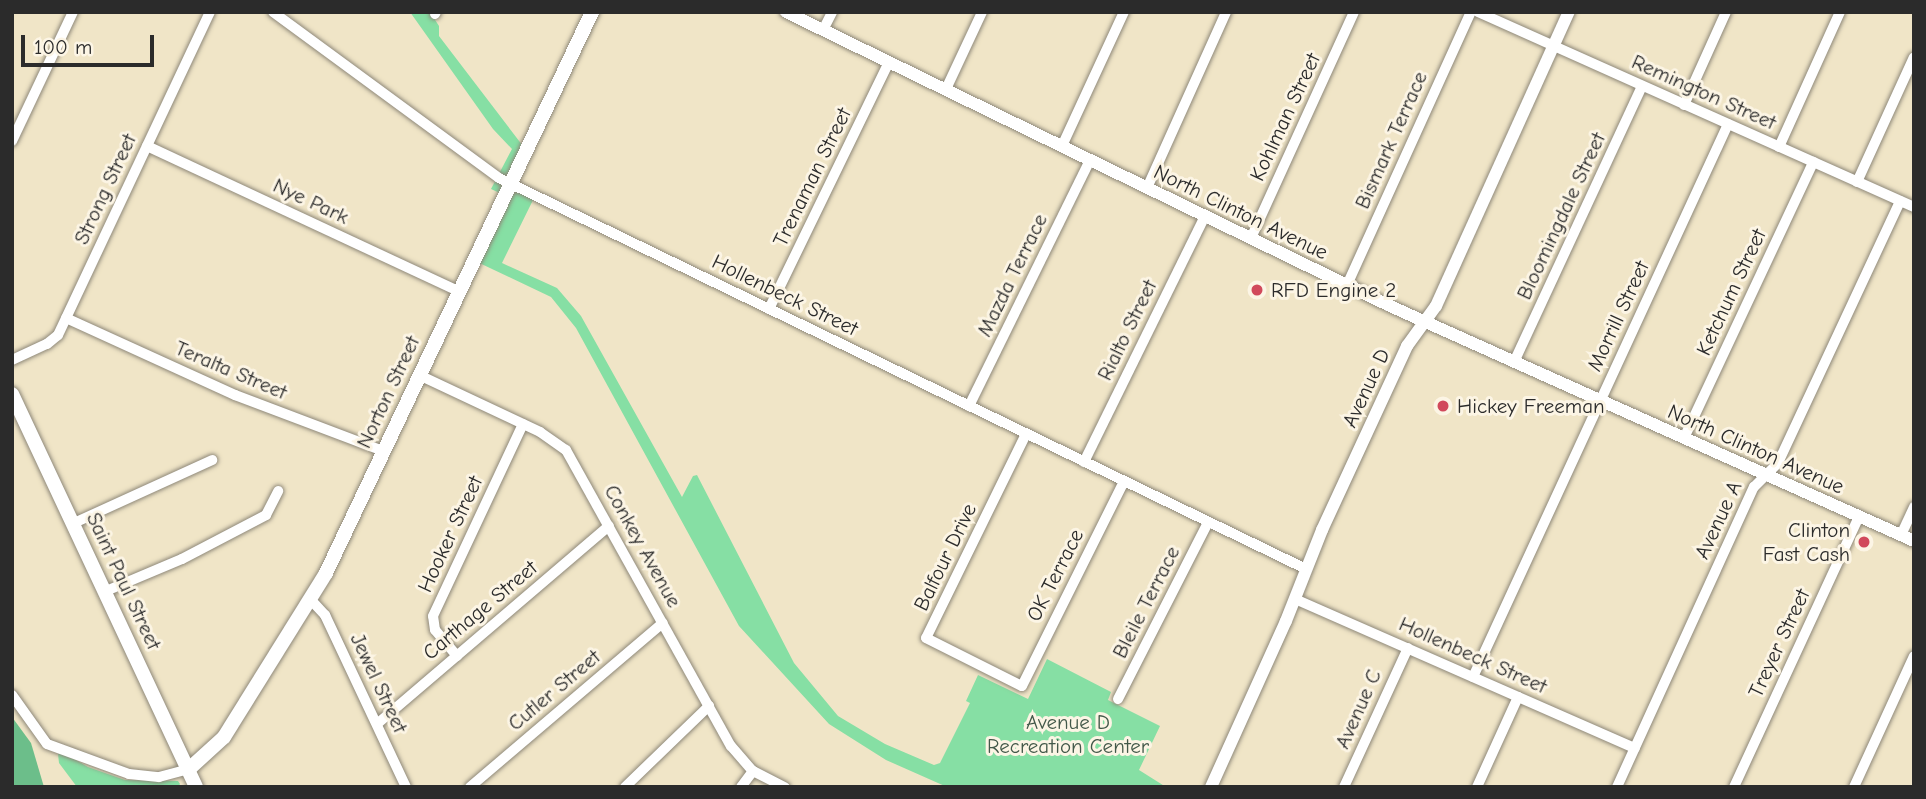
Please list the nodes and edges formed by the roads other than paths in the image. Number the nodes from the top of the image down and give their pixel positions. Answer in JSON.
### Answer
{"nodes":[{"id":1,"x":73,"y":12,"type":"edge"},
{"id":2,"x":210,"y":12,"type":"edge"},
{"id":3,"x":273,"y":12,"type":"edge"},
{"id":4,"x":592,"y":12,"type":"edge"},
{"id":5,"x":786,"y":12,"type":"edge"},
{"id":6,"x":832,"y":12,"type":"edge"},
{"id":7,"x":982,"y":12,"type":"edge"},
{"id":8,"x":1124,"y":12,"type":"edge"},
{"id":9,"x":1226,"y":12,"type":"edge"},
{"id":10,"x":1354,"y":12,"type":"edge"},
{"id":11,"x":1471,"y":12,"type":"edge"},
{"id":12,"x":1478,"y":12,"type":"edge"},
{"id":13,"x":1569,"y":12,"type":"edge"},
{"id":14,"x":1726,"y":12,"type":"edge"},
{"id":15,"x":1840,"y":12,"type":"edge"},
{"id":16,"x":823,"y":30,"type":"junction"},
{"id":17,"x":1553,"y":46,"type":"junction"},
{"id":18,"x":1914,"y":57,"type":"edge"},
{"id":19,"x":890,"y":62,"type":"junction"},
{"id":20,"x":1642,"y":86,"type":"junction"},
{"id":21,"x":946,"y":89,"type":"junction"},
{"id":22,"x":1684,"y":105,"type":"junction"},
{"id":23,"x":1728,"y":124,"type":"junction"},
{"id":24,"x":12,"y":141,"type":"edge"},
{"id":25,"x":147,"y":146,"type":"junction"},
{"id":26,"x":1062,"y":146,"type":"junction"},
{"id":27,"x":1779,"y":147,"type":"junction"},
{"id":28,"x":1090,"y":160,"type":"junction"},
{"id":29,"x":1813,"y":162,"type":"junction"},
{"id":30,"x":1857,"y":182,"type":"junction"},
{"id":31,"x":510,"y":183,"type":"junction"},
{"id":32,"x":1147,"y":188,"type":"junction"},
{"id":33,"x":1900,"y":201,"type":"junction"},
{"id":34,"x":1914,"y":207,"type":"edge"},
{"id":35,"x":1205,"y":216,"type":"junction"},
{"id":36,"x":1251,"y":238,"type":"junction"},
{"id":37,"x":1347,"y":285,"type":"junction"},
{"id":38,"x":458,"y":291,"type":"junction"},
{"id":39,"x":769,"y":309,"type":"junction"},
{"id":40,"x":66,"y":318,"type":"junction"},
{"id":41,"x":1425,"y":321,"type":"junction"},
{"id":42,"x":12,"y":360,"type":"edge"},
{"id":43,"x":1514,"y":362,"type":"junction"},
{"id":44,"x":419,"y":375,"type":"junction"},
{"id":45,"x":12,"y":394,"type":"edge"},
{"id":46,"x":1600,"y":400,"type":"junction"},
{"id":47,"x":969,"y":406,"type":"junction"},
{"id":48,"x":523,"y":424,"type":"junction"},
{"id":49,"x":1026,"y":434,"type":"junction"},
{"id":50,"x":1684,"y":438,"type":"junction"},
{"id":51,"x":383,"y":451,"type":"junction"},
{"id":52,"x":212,"y":460,"type":"dead end"},
{"id":53,"x":1084,"y":462,"type":"junction"},
{"id":54,"x":1766,"y":474,"type":"junction"},
{"id":55,"x":1124,"y":481,"type":"junction"},
{"id":56,"x":278,"y":491,"type":"dead end"},
{"id":57,"x":1914,"y":507,"type":"edge"},
{"id":58,"x":1859,"y":516,"type":"junction"},
{"id":59,"x":1208,"y":522,"type":"junction"},
{"id":60,"x":74,"y":523,"type":"junction"},
{"id":61,"x":609,"y":526,"type":"junction"},
{"id":62,"x":1901,"y":535,"type":"junction"},
{"id":63,"x":1914,"y":541,"type":"edge"},
{"id":64,"x":1307,"y":569,"type":"junction"},
{"id":65,"x":106,"y":591,"type":"junction"},
{"id":66,"x":1296,"y":598,"type":"junction"},
{"id":67,"x":311,"y":600,"type":"junction"},
{"id":68,"x":663,"y":623,"type":"junction"},
{"id":69,"x":1408,"y":648,"type":"junction"},
{"id":70,"x":457,"y":656,"type":"junction"},
{"id":71,"x":1914,"y":656,"type":"edge"},
{"id":72,"x":1474,"y":677,"type":"junction"},
{"id":73,"x":1022,"y":686,"type":"joint"},
{"id":74,"x":12,"y":695,"type":"edge"},
{"id":75,"x":1518,"y":697,"type":"junction"},
{"id":76,"x":1118,"y":699,"type":"dead end"},
{"id":77,"x":709,"y":706,"type":"junction"},
{"id":78,"x":377,"y":724,"type":"junction"},
{"id":79,"x":1634,"y":748,"type":"junction"},
{"id":80,"x":189,"y":769,"type":"junction"},
{"id":81,"x":753,"y":771,"type":"junction"},
{"id":82,"x":196,"y":787,"type":"edge"},
{"id":83,"x":406,"y":787,"type":"edge"},
{"id":84,"x":470,"y":787,"type":"edge"},
{"id":85,"x":625,"y":787,"type":"edge"},
{"id":86,"x":741,"y":787,"type":"edge"},
{"id":87,"x":785,"y":787,"type":"edge"},
{"id":88,"x":1211,"y":787,"type":"edge"},
{"id":89,"x":1344,"y":787,"type":"edge"},
{"id":90,"x":1476,"y":787,"type":"edge"},
{"id":91,"x":1617,"y":787,"type":"edge"},
{"id":92,"x":1734,"y":787,"type":"edge"},
{"id":93,"x":1854,"y":787,"type":"edge"}],
"edges":[{"from":1,"to":24,"type":"street"},
{"from":2,"to":25,"type":"street","name":"Strong Street"},
{"from":3,"to":31,"type":"street","name":"Hollenbeck Street"},
{"from":4,"to":31,"type":"main road","name":"Norton Street"},
{"from":5,"to":16,"type":"street","name":"North Clinton Avenue"},
{"from":6,"to":16,"type":"street"},
{"from":7,"to":21,"type":"street"},
{"from":8,"to":26,"type":"street"},
{"from":9,"to":32,"type":"street"},
{"from":10,"to":36,"type":"street","name":"Kohlman Street"},
{"from":11,"to":37,"type":"street","name":"Bismark Terrace"},
{"from":12,"to":17,"type":"street","name":"Remington Street"},
{"from":13,"to":17,"type":"street","name":"Avenue D"},
{"from":14,"to":22,"type":"street"},
{"from":15,"to":27,"type":"street"},
{"from":16,"to":19,"type":"street","name":"North Clinton Avenue"},
{"from":17,"to":20,"type":"street","name":"Remington Street"},
{"from":17,"to":41,"type":"street","name":"Avenue D"},
{"from":18,"to":30,"type":"street"},
{"from":19,"to":21,"type":"street","name":"North Clinton Avenue"},
{"from":19,"to":39,"type":"street","name":"Trenaman Street"},
{"from":20,"to":22,"type":"street","name":"Remington Street"},
{"from":20,"to":43,"type":"street","name":"Bloomingdale Street"},
{"from":21,"to":26,"type":"street","name":"North Clinton Avenue"},
{"from":22,"to":23,"type":"street","name":"Remington Street"},
{"from":23,"to":27,"type":"street","name":"Remington Street"},
{"from":23,"to":46,"type":"street","name":"Morrill Street"},
{"from":25,"to":38,"type":"street","name":"Nye Park"},
{"from":25,"to":40,"type":"street","name":"Strong Street"},
{"from":26,"to":28,"type":"street","name":"North Clinton Avenue"},
{"from":27,"to":29,"type":"street","name":"Remington Street"},
{"from":28,"to":32,"type":"street","name":"North Clinton Avenue"},
{"from":28,"to":47,"type":"street","name":"Mazda Terrace"},
{"from":29,"to":30,"type":"street","name":"Remington Street"},
{"from":29,"to":50,"type":"street","name":"Ketchum Street"},
{"from":30,"to":33,"type":"street","name":"Remington Street"},
{"from":31,"to":38,"type":"main road","name":"Norton Street"},
{"from":31,"to":39,"type":"street","name":"Hollenbeck Street"},
{"from":32,"to":35,"type":"street","name":"North Clinton Avenue"},
{"from":33,"to":34,"type":"street","name":"Remington Street"},
{"from":33,"to":54,"type":"street","name":"Avenue A"},
{"from":35,"to":36,"type":"street","name":"North Clinton Avenue"},
{"from":35,"to":53,"type":"street","name":"Rialto Street"},
{"from":36,"to":37,"type":"street","name":"North Clinton Avenue"},
{"from":37,"to":41,"type":"street","name":"North Clinton Avenue"},
{"from":38,"to":44,"type":"main road","name":"Norton Street"},
{"from":39,"to":47,"type":"street","name":"Hollenbeck Street"},
{"from":40,"to":42,"type":"street","name":"Strong Street"},
{"from":40,"to":51,"type":"street","name":"Teralta Street"},
{"from":41,"to":43,"type":"street","name":"North Clinton Avenue"},
{"from":41,"to":64,"type":"street","name":"Avenue D"},
{"from":43,"to":46,"type":"street","name":"North Clinton Avenue"},
{"from":44,"to":48,"type":"street","name":"Conkey Avenue"},
{"from":44,"to":51,"type":"main road","name":"Norton Street"},
{"from":45,"to":60,"type":"main road","name":"Saint Paul Street"},
{"from":46,"to":50,"type":"street","name":"North Clinton Avenue"},
{"from":46,"to":72,"type":"street","name":"Morrill Street"},
{"from":47,"to":49,"type":"street","name":"Hollenbeck Street"},
{"from":48,"to":61,"type":"street","name":"Conkey Avenue"},
{"from":48,"to":70,"type":"street","name":"Hooker Street"},
{"from":49,"to":53,"type":"street","name":"Hollenbeck Street"},
{"from":49,"to":73,"type":"street","name":"Balfour Drive"},
{"from":50,"to":54,"type":"street","name":"North Clinton Avenue"},
{"from":51,"to":67,"type":"main road","name":"Norton Street"},
{"from":52,"to":60,"type":"street"},
{"from":53,"to":55,"type":"street","name":"Hollenbeck Street"},
{"from":54,"to":58,"type":"street","name":"North Clinton Avenue"},
{"from":54,"to":79,"type":"street","name":"Avenue A"},
{"from":55,"to":59,"type":"street","name":"Hollenbeck Street"},
{"from":55,"to":73,"type":"street","name":"OK Terrace"},
{"from":56,"to":65,"type":"street"},
{"from":57,"to":62,"type":"street"},
{"from":58,"to":62,"type":"street","name":"North Clinton Avenue"},
{"from":58,"to":92,"type":"street","name":"Treyer Street"},
{"from":59,"to":64,"type":"street","name":"Hollenbeck Street"},
{"from":59,"to":76,"type":"street","name":"Bleile Terrace"},
{"from":60,"to":65,"type":"main road","name":"Saint Paul Street"},
{"from":61,"to":68,"type":"street","name":"Conkey Avenue"},
{"from":61,"to":70,"type":"street","name":"Carthage Street"},
{"from":62,"to":63,"type":"street","name":"North Clinton Avenue"},
{"from":64,"to":66,"type":"street","name":"Avenue D"},
{"from":65,"to":80,"type":"main road","name":"Saint Paul Street"},
{"from":66,"to":69,"type":"street","name":"Hollenbeck Street"},
{"from":66,"to":88,"type":"street","name":"Avenue D"},
{"from":67,"to":78,"type":"street","name":"Jewel Street"},
{"from":67,"to":80,"type":"main road","name":"Norton Street"},
{"from":68,"to":77,"type":"street","name":"Conkey Avenue"},
{"from":68,"to":84,"type":"street","name":"Cutler Street"},
{"from":69,"to":72,"type":"street","name":"Hollenbeck Street"},
{"from":69,"to":89,"type":"street","name":"Avenue C"},
{"from":70,"to":78,"type":"street","name":"Carthage Street"},
{"from":71,"to":93,"type":"street"},
{"from":72,"to":75,"type":"street","name":"Hollenbeck Street"},
{"from":74,"to":80,"type":"street"},
{"from":75,"to":79,"type":"street","name":"Hollenbeck Street"},
{"from":75,"to":90,"type":"street"},
{"from":77,"to":81,"type":"street","name":"Conkey Avenue"},
{"from":77,"to":85,"type":"street"},
{"from":78,"to":83,"type":"street","name":"Jewel Street"},
{"from":79,"to":91,"type":"street","name":"Avenue A"},
{"from":80,"to":82,"type":"main road","name":"Saint Paul Street"},
{"from":81,"to":86,"type":"street"},
{"from":81,"to":87,"type":"street","name":"Conkey Avenue"}]}
